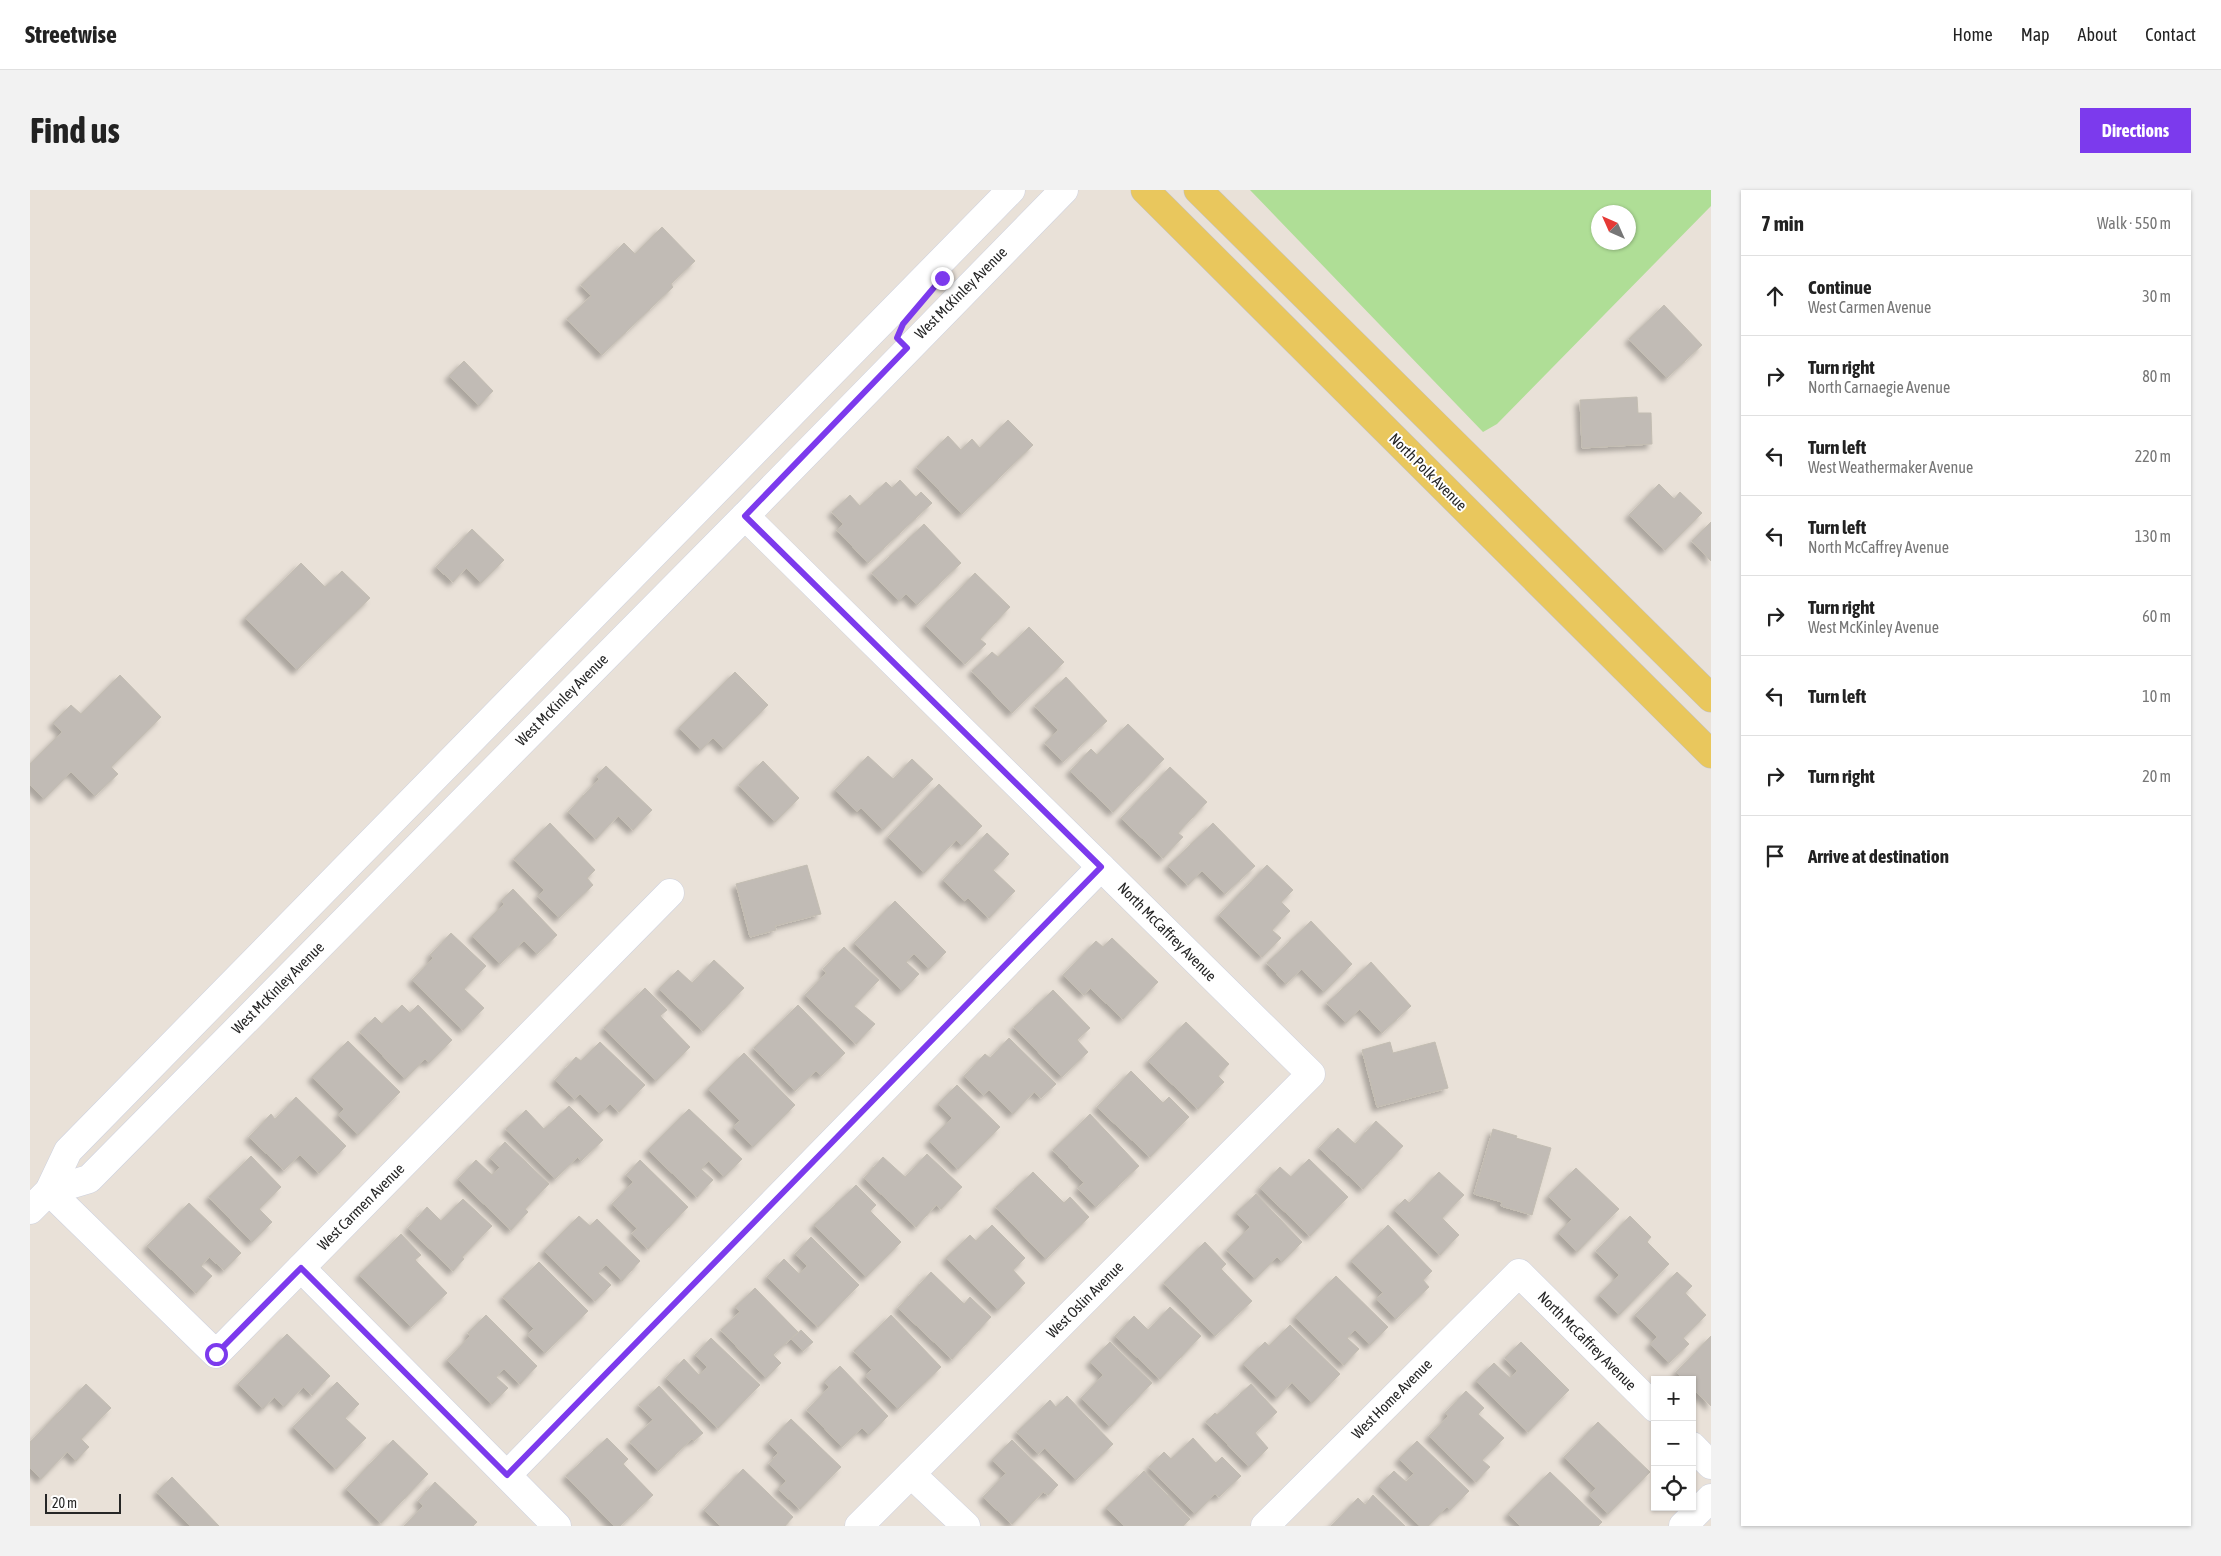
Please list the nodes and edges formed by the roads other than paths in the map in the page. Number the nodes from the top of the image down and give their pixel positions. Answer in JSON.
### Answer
{"nodes":[{"id":1,"x":1011,"y":190,"type":"edge"},
{"id":2,"x":1064,"y":190,"type":"edge"},
{"id":3,"x":1145,"y":190,"type":"edge"},
{"id":4,"x":1198,"y":190,"type":"edge"},
{"id":5,"x":975,"y":226,"type":"junction"},
{"id":6,"x":907,"y":348,"type":"junction"},
{"id":7,"x":745,"y":516,"type":"junction"},
{"id":8,"x":1600,"y":644,"type":"junction"},
{"id":9,"x":1711,"y":698,"type":"edge"},
{"id":10,"x":1711,"y":731,"type":"edge"},
{"id":11,"x":1711,"y":754,"type":"edge"},
{"id":12,"x":1101,"y":867,"type":"junction"},
{"id":13,"x":670,"y":894,"type":"dead end"},
{"id":14,"x":1311,"y":1074,"type":"joint"},
{"id":15,"x":49,"y":1191,"type":"junction"},
{"id":16,"x":30,"y":1210,"type":"edge"},
{"id":17,"x":301,"y":1268,"type":"junction"},
{"id":18,"x":1519,"y":1273,"type":"joint"},
{"id":19,"x":1651,"y":1404,"type":"edge"},
{"id":20,"x":1696,"y":1450,"type":"edge"},
{"id":21,"x":1711,"y":1465,"type":"edge"},
{"id":22,"x":911,"y":1474,"type":"junction"},
{"id":23,"x":507,"y":1475,"type":"junction"},
{"id":24,"x":1711,"y":1498,"type":"edge"},
{"id":25,"x":557,"y":1526,"type":"edge"},
{"id":26,"x":859,"y":1526,"type":"edge"},
{"id":27,"x":966,"y":1526,"type":"edge"},
{"id":28,"x":1265,"y":1526,"type":"edge"},
{"id":29,"x":1683,"y":1526,"type":"edge"}],
"edges":[{"from":1,"to":5,"type":"street","name":"West McKinley Avenue"},
{"from":2,"to":6,"type":"street","name":"West McKinley Avenue"},
{"from":3,"to":8,"type":"main road","name":"North Polk Avenue"},
{"from":4,"to":9,"type":"main road"},
{"from":5,"to":6,"type":"street"},
{"from":5,"to":15,"type":"street","name":"West McKinley Avenue"},
{"from":6,"to":7,"type":"street","name":"West McKinley Avenue"},
{"from":7,"to":12,"type":"street","name":"North McCaffrey Avenue"},
{"from":7,"to":15,"type":"street","name":"West McKinley Avenue"},
{"from":8,"to":10,"type":"main road"},
{"from":8,"to":11,"type":"main road","name":"North Polk Avenue"},
{"from":12,"to":14,"type":"street","name":"North McCaffrey Avenue"},
{"from":12,"to":23,"type":"street"},
{"from":13,"to":17,"type":"street","name":"West Carmen Avenue"},
{"from":14,"to":22,"type":"street","name":"West Oslin Avenue"},
{"from":15,"to":16,"type":"street","name":"West McKinley Avenue"},
{"from":15,"to":17,"type":"street","name":"West Carmen Avenue"},
{"from":17,"to":23,"type":"street"},
{"from":18,"to":19,"type":"street","name":"North McCaffrey Avenue"},
{"from":18,"to":28,"type":"street","name":"West Home Avenue"},
{"from":20,"to":21,"type":"street"},
{"from":22,"to":26,"type":"street","name":"West Oslin Avenue"},
{"from":22,"to":27,"type":"street"},
{"from":23,"to":25,"type":"street"},
{"from":24,"to":29,"type":"street"}]}
